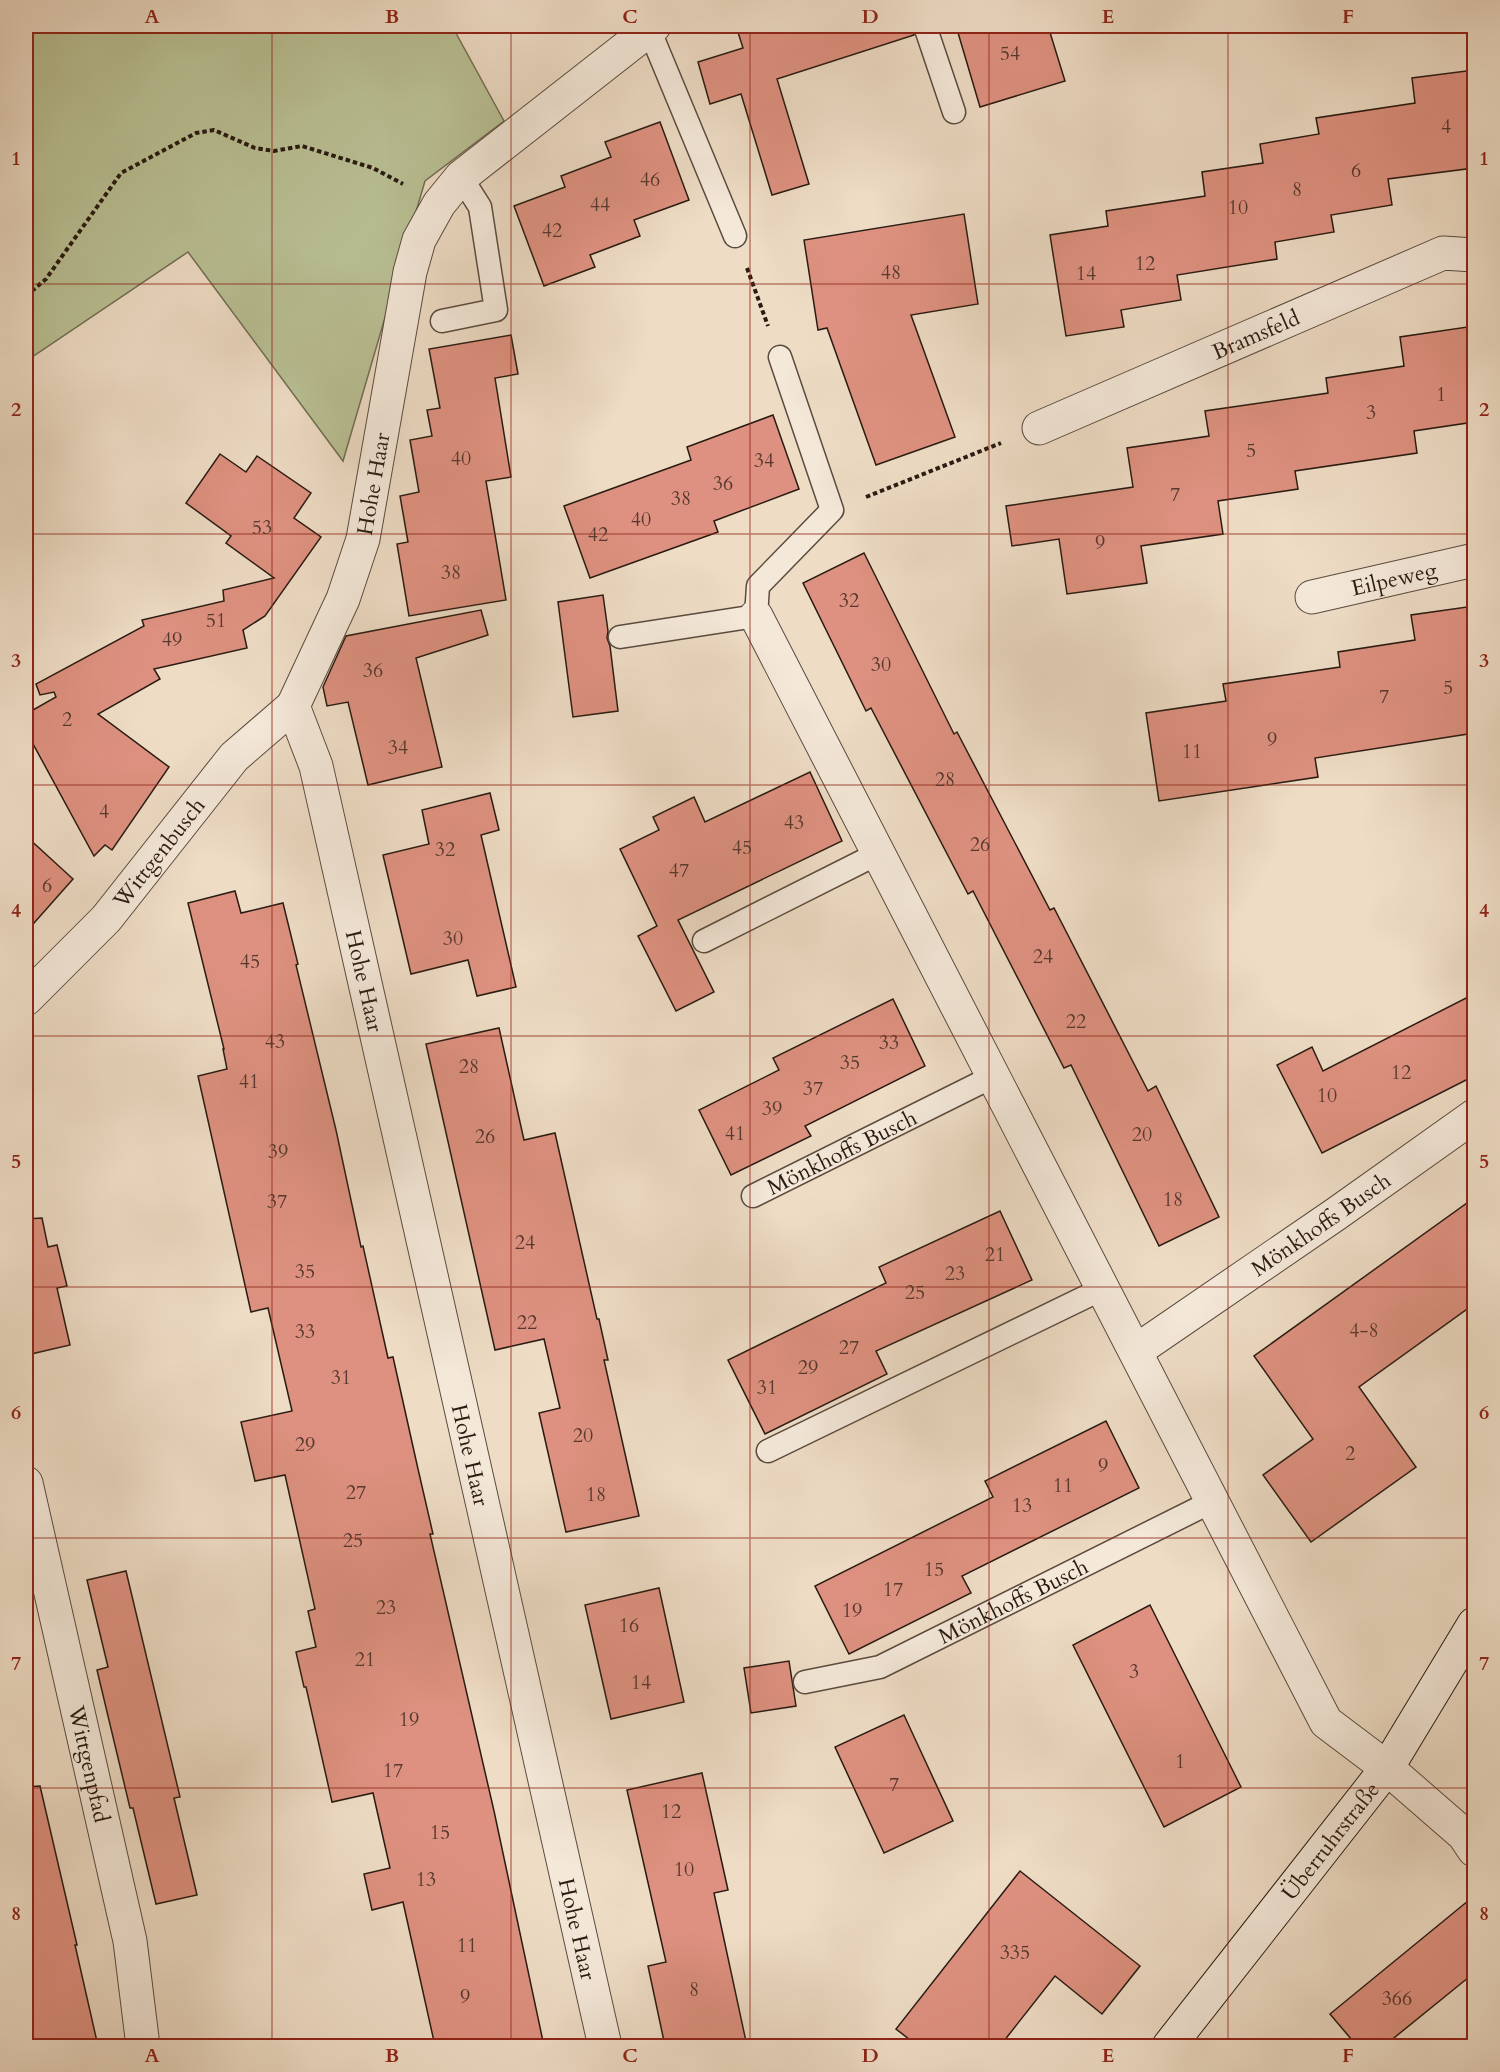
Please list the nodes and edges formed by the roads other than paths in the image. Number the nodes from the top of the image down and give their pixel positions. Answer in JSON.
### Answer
{"nodes":[{"id":1,"x":925,"y":26,"type":"edge"},
{"id":2,"x":651,"y":27,"type":"edge"},
{"id":3,"x":954,"y":112,"type":"dead end"},
{"id":4,"x":461,"y":177,"type":"junction"},
{"id":5,"x":735,"y":236,"type":"road end"},
{"id":6,"x":1474,"y":255,"type":"edge"},
{"id":7,"x":442,"y":321,"type":"dead end"},
{"id":8,"x":780,"y":357,"type":"road end"},
{"id":9,"x":1038,"y":428,"type":"road end"},
{"id":10,"x":1474,"y":560,"type":"edge"},
{"id":11,"x":1312,"y":597,"type":"dead end"},
{"id":12,"x":756,"y":616,"type":"junction"},
{"id":13,"x":620,"y":637,"type":"dead end"},
{"id":14,"x":293,"y":706,"type":"junction"},
{"id":15,"x":879,"y":853,"type":"junction"},
{"id":16,"x":704,"y":941,"type":"dead end"},
{"id":17,"x":26,"y":999,"type":"edge"},
{"id":18,"x":994,"y":1076,"type":"junction"},
{"id":19,"x":1474,"y":1116,"type":"edge"},
{"id":20,"x":753,"y":1196,"type":"dead end"},
{"id":21,"x":1104,"y":1288,"type":"junction"},
{"id":22,"x":1136,"y":1351,"type":"junction"},
{"id":23,"x":768,"y":1451,"type":"dead end"},
{"id":24,"x":26,"y":1483,"type":"edge"},
{"id":25,"x":1213,"y":1501,"type":"junction"},
{"id":26,"x":1474,"y":1624,"type":"edge"},
{"id":27,"x":805,"y":1682,"type":"dead end"},
{"id":28,"x":1387,"y":1768,"type":"junction"},
{"id":29,"x":1474,"y":1850,"type":"edge"},
{"id":30,"x":143,"y":2046,"type":"edge"},
{"id":31,"x":605,"y":2046,"type":"edge"},
{"id":32,"x":1169,"y":2046,"type":"edge"}],
"edges":[{"from":1,"to":3,"type":"lane"},
{"from":2,"to":4,"type":"street","name":"Hohe Haar"},
{"from":2,"to":5,"type":"lane"},
{"from":4,"to":7,"type":"lane"},
{"from":4,"to":14,"type":"street","name":"Hohe Haar"},
{"from":6,"to":9,"type":"street","name":"Bramsfeld"},
{"from":8,"to":12,"type":"lane"},
{"from":10,"to":11,"type":"street","name":"Eilpeweg"},
{"from":12,"to":13,"type":"lane"},
{"from":12,"to":15,"type":"street"},
{"from":14,"to":17,"type":"street","name":"Wittgenbusch"},
{"from":14,"to":31,"type":"street","name":"Hohe Haar"},
{"from":15,"to":16,"type":"lane"},
{"from":15,"to":18,"type":"street"},
{"from":18,"to":20,"type":"lane","name":"Mönkhoffs Busch"},
{"from":18,"to":21,"type":"street"},
{"from":19,"to":22,"type":"street","name":"Mönkhoffs Busch"},
{"from":21,"to":22,"type":"street"},
{"from":21,"to":23,"type":"lane"},
{"from":22,"to":25,"type":"street"},
{"from":24,"to":30,"type":"street","name":"Wittgenpfad"},
{"from":25,"to":27,"type":"lane","name":"Mönkhoffs Busch"},
{"from":25,"to":28,"type":"street"},
{"from":26,"to":28,"type":"street","name":"Überruhrstraße"},
{"from":28,"to":29,"type":"street"},
{"from":28,"to":32,"type":"street","name":"Überruhrstraße"}]}
